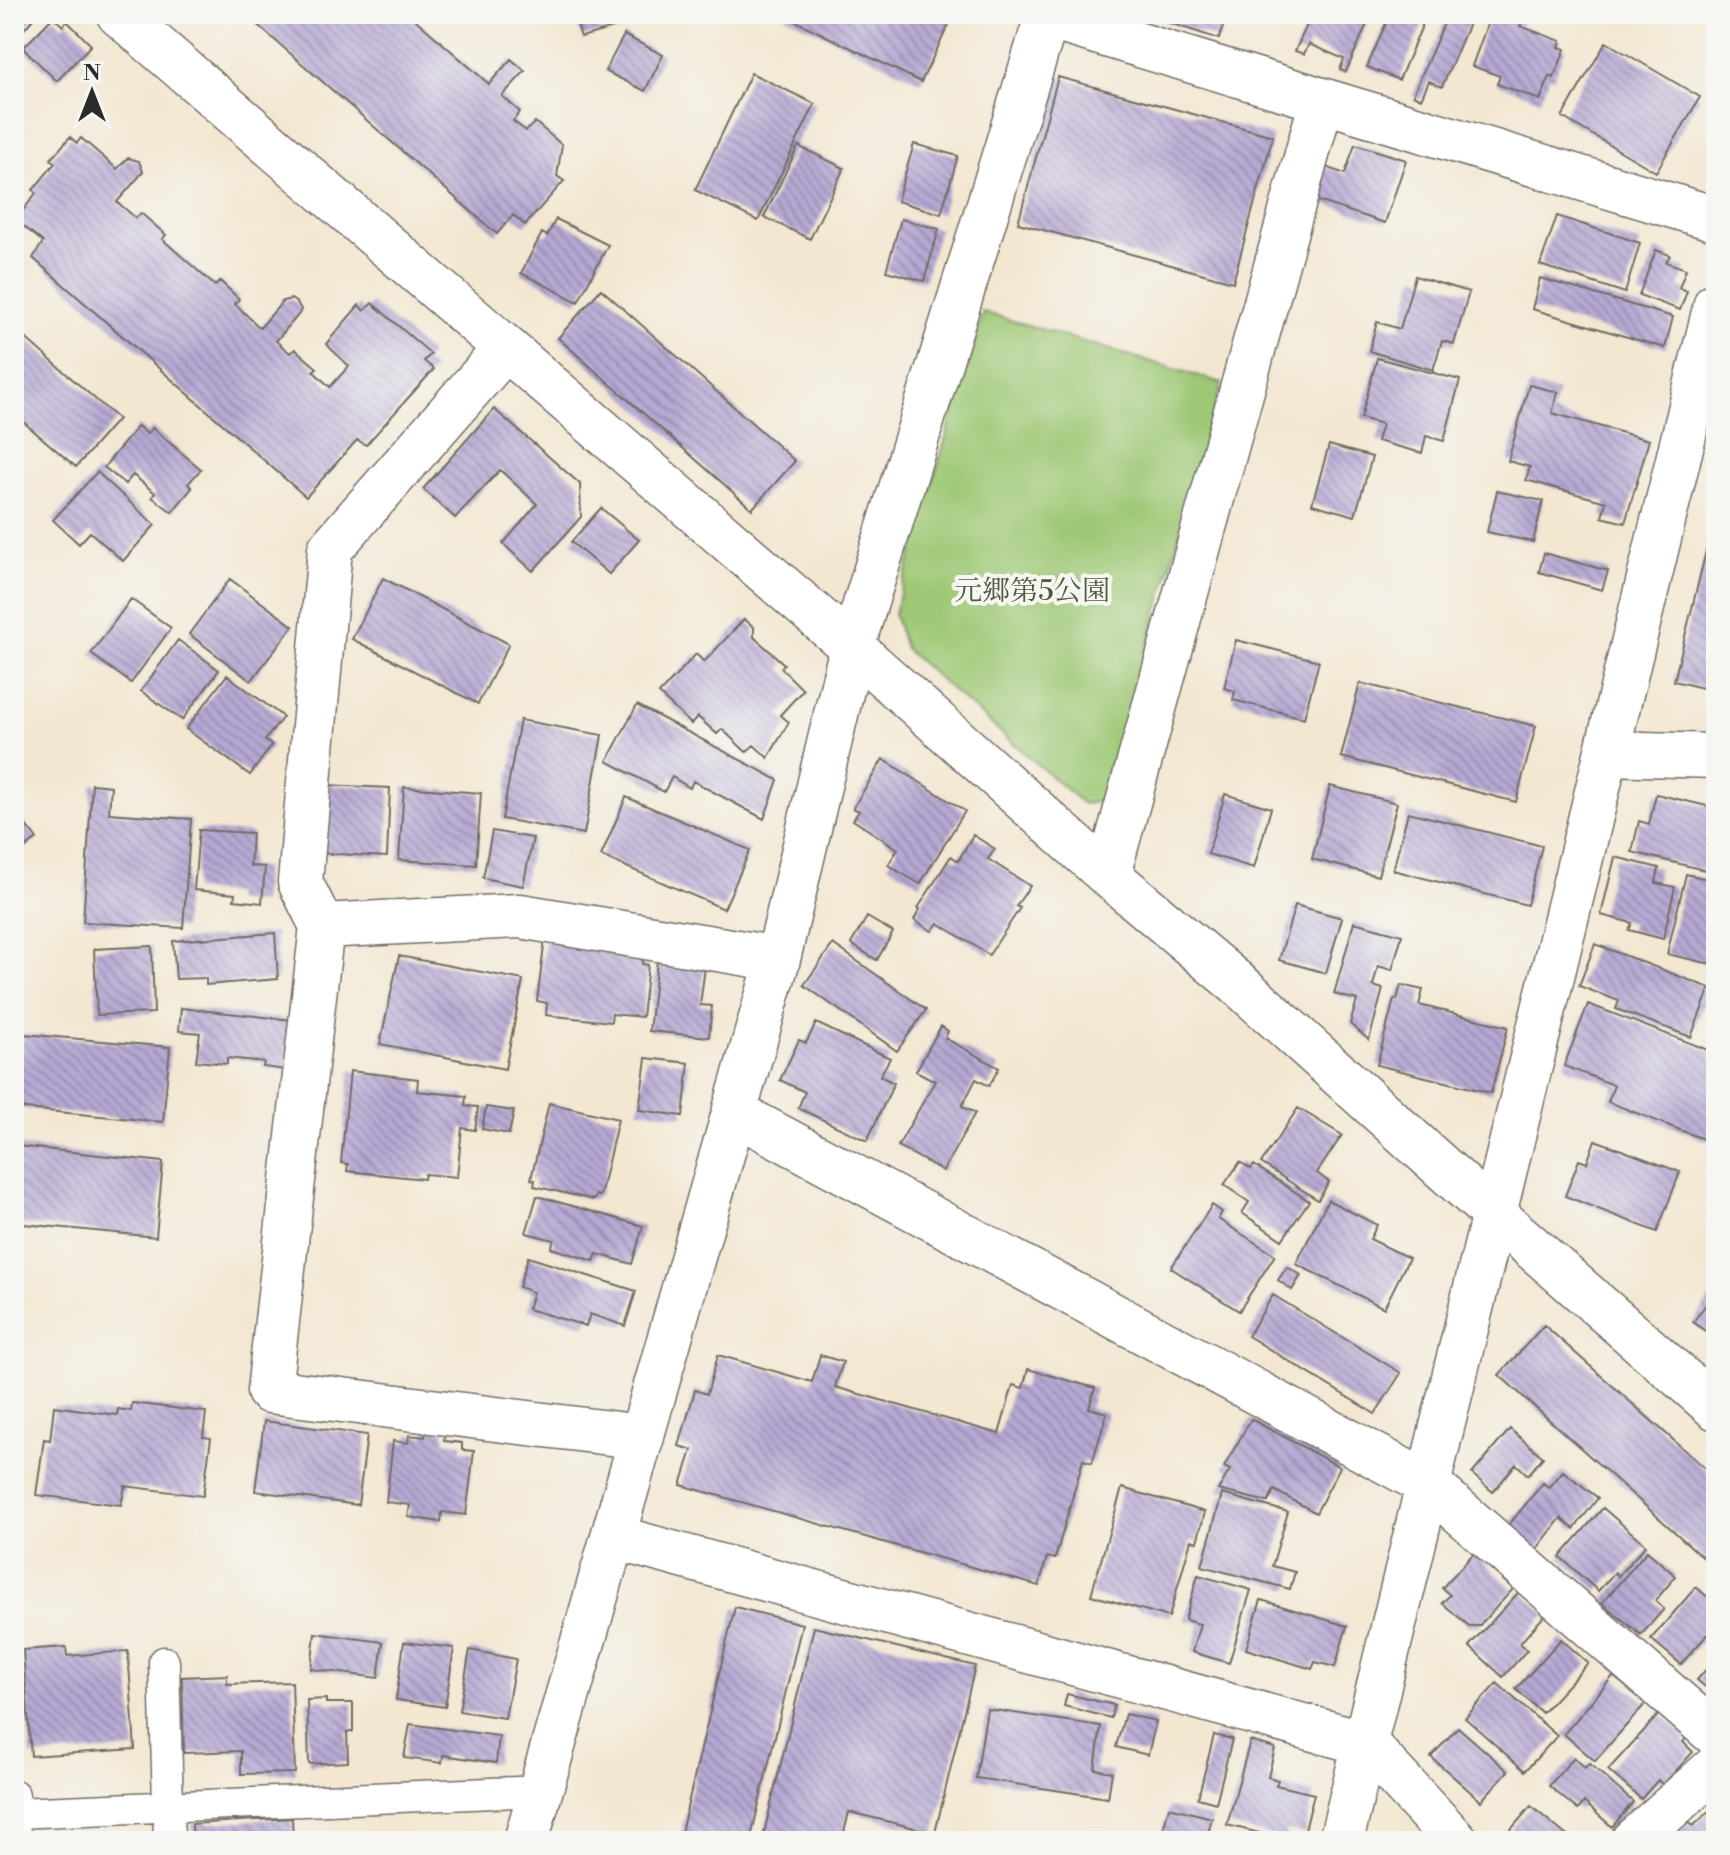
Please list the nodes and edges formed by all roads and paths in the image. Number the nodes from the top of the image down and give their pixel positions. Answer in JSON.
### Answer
{"nodes":[{"id":1,"x":119,"y":14,"type":"edge"},
{"id":2,"x":1322,"y":100,"type":"junction"},
{"id":3,"x":1716,"y":219,"type":"edge"},
{"id":4,"x":1716,"y":304,"type":"edge"},
{"id":5,"x":505,"y":349,"type":"junction"},
{"id":6,"x":852,"y":647,"type":"junction"},
{"id":7,"x":1607,"y":753,"type":"junction"},
{"id":8,"x":1716,"y":756,"type":"edge"},
{"id":9,"x":1108,"y":875,"type":"junction"},
{"id":10,"x":322,"y":926,"type":"junction"},
{"id":11,"x":778,"y":959,"type":"junction"},
{"id":12,"x":735,"y":1113,"type":"junction"},
{"id":13,"x":1494,"y":1214,"type":"junction"},
{"id":14,"x":1716,"y":1408,"type":"edge"},
{"id":15,"x":642,"y":1437,"type":"junction"},
{"id":16,"x":1428,"y":1484,"type":"junction"},
{"id":17,"x":613,"y":1537,"type":"junction"},
{"id":18,"x":164,"y":1662,"type":"dead end"},
{"id":19,"x":1716,"y":1735,"type":"edge"},
{"id":20,"x":1365,"y":1743,"type":"junction"},
{"id":21,"x":1716,"y":1767,"type":"edge"},
{"id":22,"x":540,"y":1791,"type":"junction"},
{"id":23,"x":14,"y":1795,"type":"edge"},
{"id":24,"x":168,"y":1808,"type":"junction"},
{"id":25,"x":15,"y":1813,"type":"edge"},
{"id":26,"x":15,"y":1841,"type":"edge"},
{"id":27,"x":169,"y":1841,"type":"edge"},
{"id":28,"x":526,"y":1841,"type":"edge"},
{"id":29,"x":1341,"y":1841,"type":"edge"},
{"id":30,"x":1456,"y":1841,"type":"edge"},
{"id":31,"x":1633,"y":1841,"type":"edge"}],
"edges":[{"from":1,"to":5,"type":"street"},
{"from":2,"to":3,"type":"street"},
{"from":2,"to":6,"type":"street"},
{"from":2,"to":9,"type":"street"},
{"from":4,"to":7,"type":"street"},
{"from":5,"to":6,"type":"street"},
{"from":5,"to":10,"type":"street"},
{"from":6,"to":9,"type":"street"},
{"from":6,"to":11,"type":"street"},
{"from":7,"to":8,"type":"street"},
{"from":7,"to":13,"type":"street"},
{"from":9,"to":13,"type":"street"},
{"from":10,"to":11,"type":"street"},
{"from":10,"to":15,"type":"street"},
{"from":11,"to":12,"type":"street"},
{"from":12,"to":15,"type":"street"},
{"from":12,"to":16,"type":"street"},
{"from":13,"to":14,"type":"street"},
{"from":13,"to":16,"type":"street"},
{"from":15,"to":17,"type":"street"},
{"from":16,"to":19,"type":"street"},
{"from":16,"to":20,"type":"street"},
{"from":17,"to":20,"type":"street"},
{"from":17,"to":22,"type":"street"},
{"from":18,"to":24,"type":"lane"},
{"from":20,"to":29,"type":"street"},
{"from":20,"to":30,"type":"street"},
{"from":21,"to":31,"type":"street"},
{"from":22,"to":24,"type":"lane"},
{"from":22,"to":28,"type":"street"},
{"from":23,"to":25,"type":"lane"},
{"from":24,"to":25,"type":"lane"},
{"from":24,"to":27,"type":"lane"},
{"from":25,"to":26,"type":"lane"}]}
